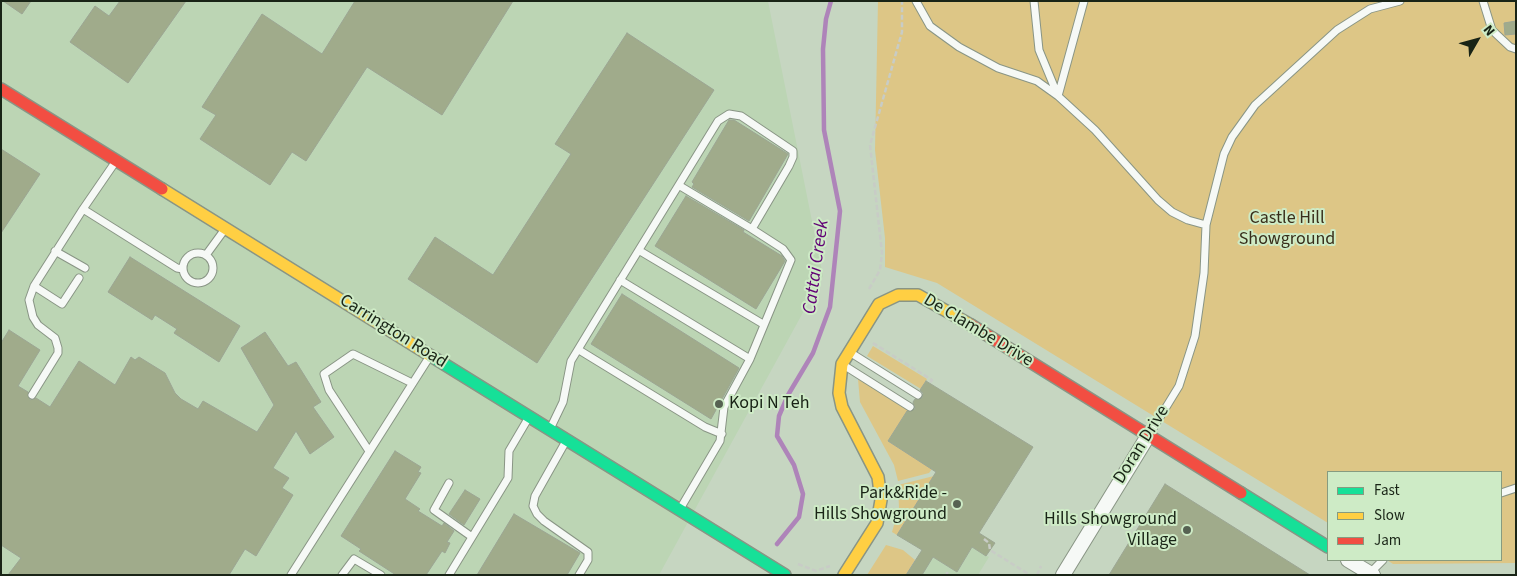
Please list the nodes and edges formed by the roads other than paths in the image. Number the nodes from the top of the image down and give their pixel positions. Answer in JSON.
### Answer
{"nodes":[{"id":1,"x":916,"y":1,"type":"edge"},
{"id":2,"x":1034,"y":1,"type":"edge"},
{"id":3,"x":1084,"y":1,"type":"edge"},
{"id":4,"x":1400,"y":1,"type":"edge"},
{"id":5,"x":1483,"y":1,"type":"edge"},
{"id":6,"x":1516,"y":49,"type":"edge"},
{"id":7,"x":1,"y":89,"type":"edge"},
{"id":8,"x":1058,"y":96,"type":"junction"},
{"id":9,"x":117,"y":161,"type":"junction"},
{"id":10,"x":680,"y":186,"type":"junction"},
{"id":11,"x":83,"y":208,"type":"junction"},
{"id":12,"x":1206,"y":225,"type":"junction"},
{"id":13,"x":225,"y":228,"type":"junction"},
{"id":14,"x":752,"y":229,"type":"junction"},
{"id":15,"x":55,"y":251,"type":"junction"},
{"id":16,"x":640,"y":251,"type":"junction"},
{"id":17,"x":206,"y":255,"type":"junction"},
{"id":18,"x":85,"y":268,"type":"dead end"},
{"id":19,"x":183,"y":269,"type":"junction"},
{"id":20,"x":79,"y":278,"type":"dead end"},
{"id":21,"x":620,"y":280,"type":"junction"},
{"id":22,"x":34,"y":286,"type":"junction"},
{"id":23,"x":763,"y":324,"type":"junction"},
{"id":24,"x":579,"y":350,"type":"junction"},
{"id":25,"x":848,"y":352,"type":"junction"},
{"id":26,"x":430,"y":356,"type":"junction"},
{"id":27,"x":750,"y":359,"type":"junction"},
{"id":28,"x":842,"y":364,"type":"junction"},
{"id":29,"x":412,"y":383,"type":"junction"},
{"id":30,"x":32,"y":395,"type":"dead end"},
{"id":31,"x":918,"y":395,"type":"dead end"},
{"id":32,"x":910,"y":407,"type":"dead end"},
{"id":33,"x":529,"y":417,"type":"junction"},
{"id":34,"x":550,"y":430,"type":"junction"},
{"id":35,"x":722,"y":434,"type":"junction"},
{"id":36,"x":1148,"y":436,"type":"junction"},
{"id":37,"x":566,"y":440,"type":"junction"},
{"id":38,"x":369,"y":451,"type":"junction"},
{"id":39,"x":449,"y":483,"type":"dead end"},
{"id":40,"x":1516,"y":488,"type":"edge"},
{"id":41,"x":1502,"y":493,"type":"edge"},
{"id":42,"x":679,"y":510,"type":"junction"},
{"id":43,"x":472,"y":537,"type":"junction"},
{"id":44,"x":1327,"y":546,"type":"edge"},
{"id":45,"x":1350,"y":561,"type":"edge"},
{"id":46,"x":1382,"y":561,"type":"edge"},
{"id":47,"x":1372,"y":574,"type":"edge"},
{"id":48,"x":291,"y":575,"type":"edge"},
{"id":49,"x":342,"y":575,"type":"edge"},
{"id":50,"x":381,"y":575,"type":"edge"},
{"id":51,"x":449,"y":575,"type":"edge"},
{"id":52,"x":579,"y":575,"type":"edge"},
{"id":53,"x":785,"y":575,"type":"edge"},
{"id":54,"x":844,"y":575,"type":"edge"},
{"id":55,"x":1063,"y":575,"type":"edge"}],
"edges":[{"from":1,"to":8,"type":"lane"},
{"from":2,"to":8,"type":"lane"},
{"from":3,"to":8,"type":"lane"},
{"from":4,"to":12,"type":"lane","name":"Doran Drive"},
{"from":5,"to":6,"type":"lane"},
{"from":7,"to":9,"type":"main road","name":"Carrington Road"},
{"from":8,"to":12,"type":"lane"},
{"from":9,"to":11,"type":"lane"},
{"from":9,"to":13,"type":"main road","name":"Carrington Road"},
{"from":10,"to":14,"type":"lane"},
{"from":10,"to":14,"type":"lane"},
{"from":10,"to":16,"type":"lane"},
{"from":11,"to":15,"type":"lane"},
{"from":11,"to":19,"type":"lane"},
{"from":12,"to":36,"type":"lane","name":"Doran Drive"},
{"from":13,"to":17,"type":"lane"},
{"from":13,"to":26,"type":"main road","name":"Carrington Road"},
{"from":14,"to":23,"type":"lane"},
{"from":15,"to":18,"type":"lane"},
{"from":15,"to":22,"type":"lane"},
{"from":16,"to":21,"type":"lane"},
{"from":16,"to":23,"type":"lane"},
{"from":17,"to":19,"type":"lane"},
{"from":17,"to":19,"type":"lane"},
{"from":20,"to":22,"type":"lane"},
{"from":21,"to":24,"type":"lane"},
{"from":21,"to":27,"type":"lane"},
{"from":22,"to":30,"type":"lane"},
{"from":23,"to":27,"type":"lane"},
{"from":24,"to":34,"type":"lane"},
{"from":24,"to":35,"type":"lane"},
{"from":25,"to":28,"type":"main road","name":"De Clambe Drive"},
{"from":25,"to":31,"type":"lane"},
{"from":25,"to":36,"type":"main road","name":"De Clambe Drive"},
{"from":26,"to":29,"type":"lane"},
{"from":26,"to":33,"type":"main road","name":"Carrington Road"},
{"from":27,"to":35,"type":"lane"},
{"from":28,"to":32,"type":"lane"},
{"from":28,"to":54,"type":"main road","name":"De Clambe Drive"},
{"from":29,"to":38,"type":"lane"},
{"from":29,"to":38,"type":"lane"},
{"from":33,"to":34,"type":"main road","name":"Carrington Road"},
{"from":33,"to":43,"type":"lane"},
{"from":34,"to":37,"type":"main road","name":"Carrington Road"},
{"from":35,"to":42,"type":"lane"},
{"from":36,"to":44,"type":"main road","name":"De Clambe Drive"},
{"from":36,"to":55,"type":"street","name":"Doran Drive"},
{"from":37,"to":42,"type":"main road","name":"Carrington Road"},
{"from":37,"to":52,"type":"lane"},
{"from":38,"to":48,"type":"lane"},
{"from":39,"to":43,"type":"lane"},
{"from":40,"to":41,"type":"lane"},
{"from":42,"to":53,"type":"main road","name":"Carrington Road"},
{"from":43,"to":51,"type":"lane"},
{"from":45,"to":47,"type":"street"},
{"from":46,"to":47,"type":"lane"},
{"from":49,"to":50,"type":"lane"}]}
